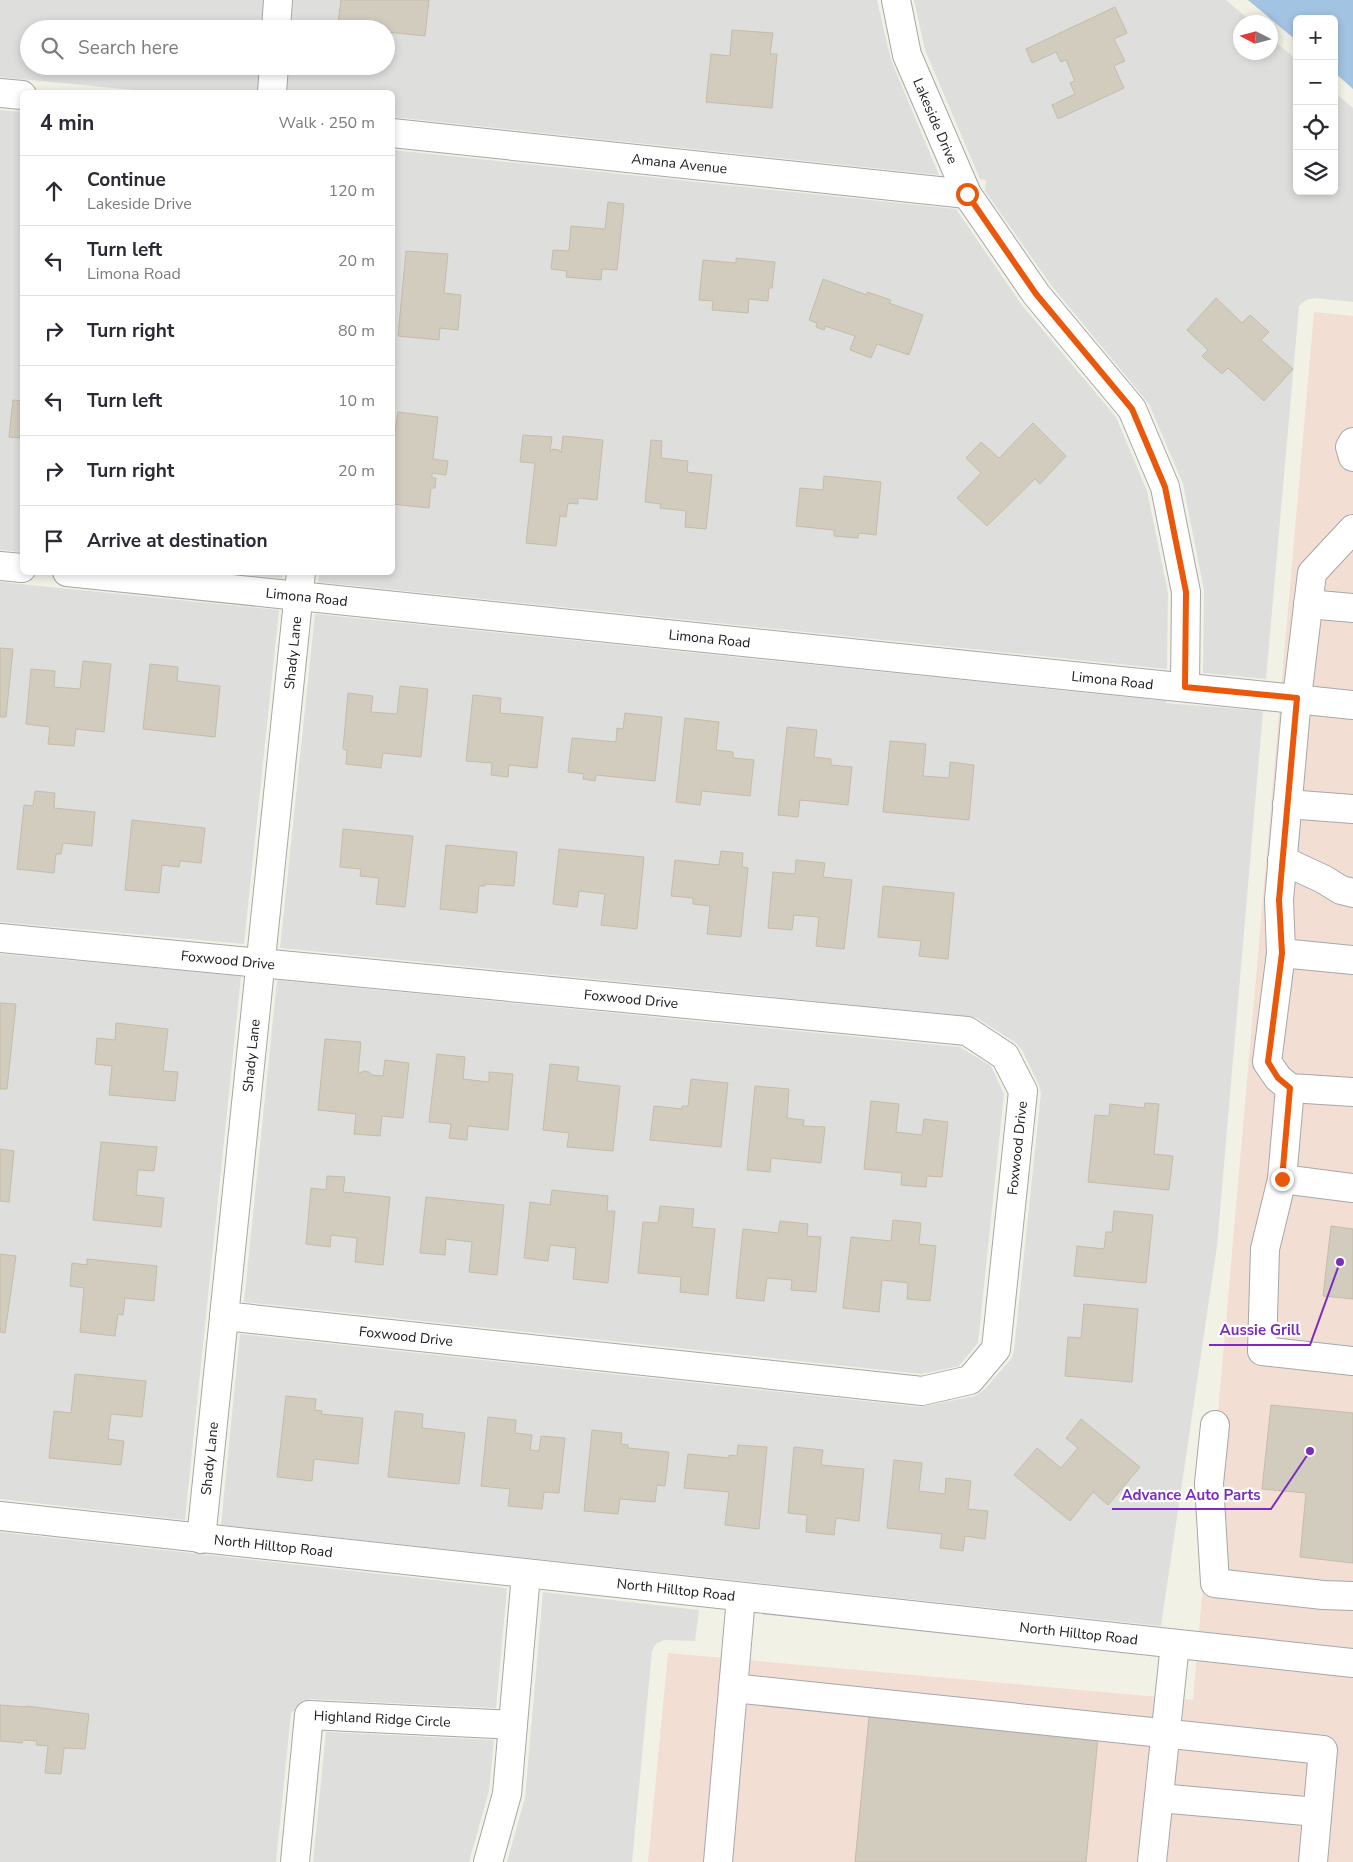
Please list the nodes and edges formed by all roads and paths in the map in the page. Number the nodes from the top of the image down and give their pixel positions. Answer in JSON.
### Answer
{"nodes":[{"id":1,"x":278,"y":0,"type":"edge"},
{"id":2,"x":896,"y":0,"type":"edge"},
{"id":3,"x":277,"y":20,"type":"edge"},
{"id":4,"x":273,"y":75,"type":"edge"},
{"id":5,"x":272,"y":90,"type":"edge"},
{"id":6,"x":0,"y":93,"type":"edge"},
{"id":7,"x":20,"y":95,"type":"edge"},
{"id":8,"x":395,"y":133,"type":"edge"},
{"id":9,"x":967,"y":194,"type":"junction"},
{"id":10,"x":1353,"y":442,"type":"edge"},
{"id":11,"x":1353,"y":457,"type":"edge"},
{"id":12,"x":1348,"y":540,"type":"edge"},
{"id":13,"x":0,"y":566,"type":"edge"},
{"id":14,"x":20,"y":568,"type":"edge"},
{"id":15,"x":125,"y":575,"type":"edge"},
{"id":16,"x":300,"y":584,"type":"edge"},
{"id":17,"x":1308,"y":604,"type":"junction"},
{"id":18,"x":1353,"y":608,"type":"edge"},
{"id":19,"x":1185,"y":687,"type":"junction"},
{"id":20,"x":1297,"y":698,"type":"junction"},
{"id":21,"x":1353,"y":705,"type":"edge"},
{"id":22,"x":1287,"y":804,"type":"junction"},
{"id":23,"x":1353,"y":809,"type":"edge"},
{"id":24,"x":1282,"y":860,"type":"junction"},
{"id":25,"x":1353,"y":893,"type":"edge"},
{"id":26,"x":0,"y":938,"type":"edge"},
{"id":27,"x":1282,"y":953,"type":"junction"},
{"id":28,"x":1353,"y":960,"type":"edge"},
{"id":29,"x":260,"y":962,"type":"junction"},
{"id":30,"x":1290,"y":1088,"type":"junction"},
{"id":31,"x":1353,"y":1092,"type":"edge"},
{"id":32,"x":1282,"y":1179,"type":"junction"},
{"id":33,"x":1353,"y":1188,"type":"edge"},
{"id":34,"x":224,"y":1316,"type":"junction"},
{"id":35,"x":1353,"y":1361,"type":"edge"},
{"id":36,"x":1215,"y":1425,"type":"dead end"},
{"id":37,"x":0,"y":1516,"type":"edge"},
{"id":38,"x":201,"y":1539,"type":"junction"},
{"id":39,"x":526,"y":1574,"type":"junction"},
{"id":40,"x":1353,"y":1596,"type":"edge"},
{"id":41,"x":741,"y":1597,"type":"junction"},
{"id":42,"x":1175,"y":1644,"type":"junction"},
{"id":43,"x":1353,"y":1663,"type":"edge"},
{"id":44,"x":733,"y":1688,"type":"junction"},
{"id":45,"x":513,"y":1725,"type":"junction"},
{"id":46,"x":1166,"y":1734,"type":"junction"},
{"id":47,"x":1159,"y":1798,"type":"junction"},
{"id":48,"x":1317,"y":1812,"type":"junction"},
{"id":49,"x":295,"y":1862,"type":"edge"},
{"id":50,"x":488,"y":1862,"type":"edge"},
{"id":51,"x":718,"y":1862,"type":"edge"},
{"id":52,"x":1152,"y":1862,"type":"edge"},
{"id":53,"x":1313,"y":1862,"type":"edge"}],
"edges":[{"from":1,"to":3,"type":"street"},
{"from":2,"to":9,"type":"street","name":"Lakeside Drive"},
{"from":4,"to":5,"type":"street"},
{"from":6,"to":7,"type":"street"},
{"from":8,"to":9,"type":"street","name":"Amana Avenue"},
{"from":9,"to":19,"type":"street","name":"Lakeside Drive"},
{"from":10,"to":11,"type":"street"},
{"from":12,"to":17,"type":"street"},
{"from":13,"to":14,"type":"street"},
{"from":15,"to":16,"type":"street","name":"Limona Road"},
{"from":16,"to":19,"type":"street","name":"Limona Road"},
{"from":16,"to":29,"type":"street","name":"Shady Lane"},
{"from":17,"to":18,"type":"street"},
{"from":17,"to":20,"type":"street"},
{"from":19,"to":20,"type":"street","name":"Limona Road"},
{"from":20,"to":21,"type":"street","name":"Limona Road"},
{"from":20,"to":22,"type":"street"},
{"from":22,"to":23,"type":"street"},
{"from":22,"to":24,"type":"street"},
{"from":24,"to":25,"type":"street"},
{"from":24,"to":27,"type":"street"},
{"from":26,"to":29,"type":"street","name":"Foxwood Drive"},
{"from":27,"to":28,"type":"street"},
{"from":27,"to":30,"type":"street"},
{"from":29,"to":34,"type":"street","name":"Shady Lane"},
{"from":29,"to":34,"type":"street","name":"Foxwood Drive"},
{"from":30,"to":31,"type":"street"},
{"from":30,"to":32,"type":"street"},
{"from":32,"to":33,"type":"street"},
{"from":32,"to":35,"type":"street"},
{"from":34,"to":38,"type":"street","name":"Shady Lane"},
{"from":36,"to":40,"type":"street"},
{"from":37,"to":38,"type":"street","name":"North Hilltop Road"},
{"from":38,"to":39,"type":"street","name":"North Hilltop Road"},
{"from":39,"to":41,"type":"street","name":"North Hilltop Road"},
{"from":39,"to":45,"type":"street"},
{"from":41,"to":42,"type":"street","name":"North Hilltop Road"},
{"from":41,"to":44,"type":"street"},
{"from":42,"to":43,"type":"street","name":"North Hilltop Road"},
{"from":42,"to":46,"type":"street"},
{"from":44,"to":46,"type":"street"},
{"from":44,"to":51,"type":"street"},
{"from":45,"to":49,"type":"street","name":"Highland Ridge Circle"},
{"from":45,"to":50,"type":"street"},
{"from":46,"to":47,"type":"street"},
{"from":46,"to":48,"type":"street"},
{"from":47,"to":48,"type":"street"},
{"from":47,"to":52,"type":"street"},
{"from":48,"to":53,"type":"street"}]}
